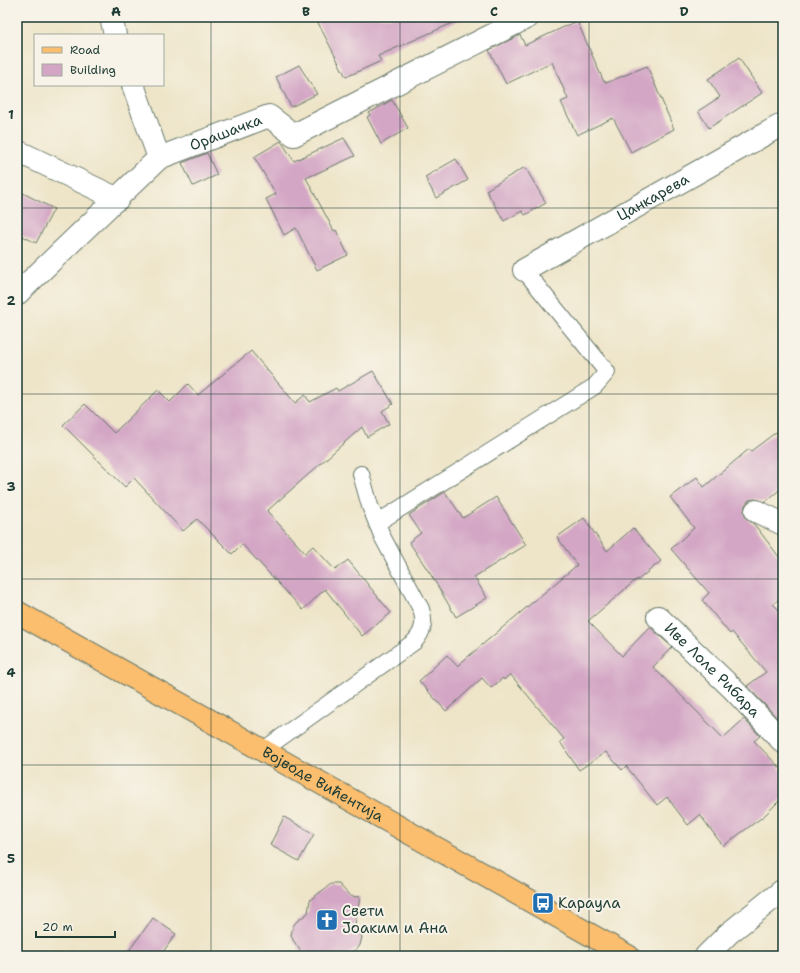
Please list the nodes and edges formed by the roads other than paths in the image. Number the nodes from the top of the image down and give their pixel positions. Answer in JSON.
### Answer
{"nodes":[{"id":1,"x":111,"y":17,"type":"edge"},
{"id":2,"x":528,"y":17,"type":"edge"},
{"id":3,"x":114,"y":34,"type":"edge"},
{"id":4,"x":133,"y":86,"type":"edge"},
{"id":5,"x":783,"y":124,"type":"edge"},
{"id":6,"x":17,"y":151,"type":"edge"},
{"id":7,"x":159,"y":158,"type":"junction"},
{"id":8,"x":118,"y":199,"type":"junction"},
{"id":9,"x":524,"y":270,"type":"joint"},
{"id":10,"x":17,"y":294,"type":"edge"},
{"id":11,"x":360,"y":474,"type":"dead end"},
{"id":12,"x":756,"y":511,"type":"dead end"},
{"id":13,"x":377,"y":523,"type":"junction"},
{"id":14,"x":783,"y":524,"type":"edge"},
{"id":15,"x":17,"y":612,"type":"edge"},
{"id":16,"x":658,"y":617,"type":"dead end"},
{"id":17,"x":783,"y":742,"type":"edge"},
{"id":18,"x":262,"y":751,"type":"junction"},
{"id":19,"x":783,"y":890,"type":"edge"},
{"id":20,"x":628,"y":956,"type":"edge"},
{"id":21,"x":706,"y":956,"type":"edge"}],
"edges":[{"from":1,"to":3,"type":"street"},
{"from":2,"to":7,"type":"street","name":"Орашачка"},
{"from":4,"to":7,"type":"street"},
{"from":5,"to":9,"type":"street","name":"Цанкарева"},
{"from":6,"to":8,"type":"street"},
{"from":7,"to":8,"type":"street","name":"Орашачка"},
{"from":8,"to":10,"type":"street","name":"Орашачка"},
{"from":9,"to":13,"type":"lane"},
{"from":11,"to":13,"type":"lane"},
{"from":12,"to":14,"type":"street"},
{"from":13,"to":18,"type":"lane"},
{"from":15,"to":18,"type":"main road","name":"Војводе Вићентија"},
{"from":16,"to":17,"type":"street","name":"Иве Лоле Рибара"},
{"from":18,"to":20,"type":"main road","name":"Војводе Вићентија"},
{"from":19,"to":21,"type":"street"}]}
